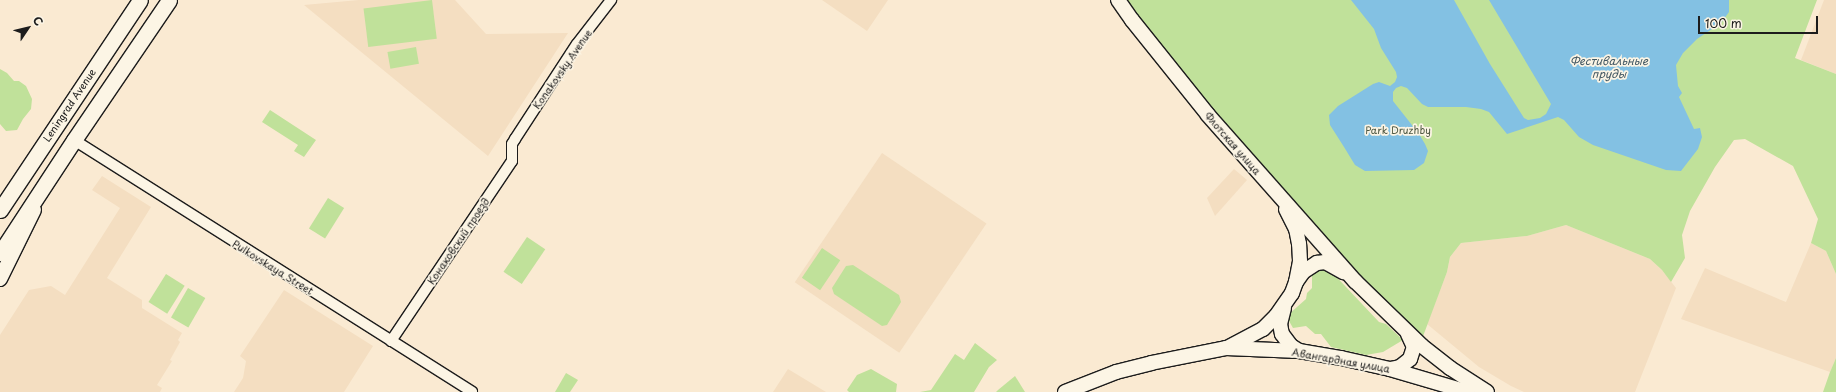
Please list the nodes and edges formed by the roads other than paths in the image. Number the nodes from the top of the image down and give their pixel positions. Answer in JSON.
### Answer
{"nodes":[{"id":1,"x":140,"y":0,"type":"edge"},
{"id":2,"x":169,"y":0,"type":"edge"},
{"id":3,"x":611,"y":0,"type":"edge"},
{"id":4,"x":1118,"y":0,"type":"edge"},
{"id":5,"x":74,"y":140,"type":"junction"},
{"id":6,"x":31,"y":162,"type":"junction"},
{"id":7,"x":51,"y":175,"type":"junction"},
{"id":8,"x":0,"y":198,"type":"edge"},
{"id":9,"x":1283,"y":201,"type":"junction"},
{"id":10,"x":0,"y":210,"type":"edge"},
{"id":11,"x":0,"y":253,"type":"edge"},
{"id":12,"x":0,"y":279,"type":"edge"},
{"id":13,"x":1355,"y":281,"type":"junction"},
{"id":14,"x":1296,"y":282,"type":"junction"},
{"id":15,"x":1285,"y":304,"type":"junction"},
{"id":16,"x":1408,"y":333,"type":"junction"},
{"id":17,"x":391,"y":341,"type":"junction"},
{"id":18,"x":1226,"y":348,"type":"junction"},
{"id":19,"x":1299,"y":351,"type":"junction"},
{"id":20,"x":1390,"y":369,"type":"junction"},
{"id":21,"x":472,"y":392,"type":"edge"},
{"id":22,"x":1065,"y":392,"type":"edge"},
{"id":23,"x":1468,"y":392,"type":"edge"},
{"id":24,"x":1487,"y":392,"type":"edge"}],
"edges":[{"from":1,"to":6,"type":"main road","name":"Leningrad Avenue"},
{"from":2,"to":5,"type":"main road"},
{"from":3,"to":17,"type":"street","name":"Konakovsky Avenue"},
{"from":4,"to":9,"type":"street","name":"Флотская улица"},
{"from":5,"to":7,"type":"main road"},
{"from":5,"to":17,"type":"street","name":"Pulkovskaya Street"},
{"from":6,"to":8,"type":"street"},
{"from":6,"to":10,"type":"main road","name":"Leningrad Avenue"},
{"from":7,"to":11,"type":"main road"},
{"from":7,"to":12,"type":"street"},
{"from":9,"to":13,"type":"street","name":"Флотская улица"},
{"from":9,"to":14,"type":"street"},
{"from":13,"to":14,"type":"street","name":"Флотская улица"},
{"from":13,"to":16,"type":"street","name":"Флотская улица"},
{"from":14,"to":15,"type":"street"},
{"from":15,"to":18,"type":"street"},
{"from":15,"to":19,"type":"street"},
{"from":16,"to":20,"type":"street","name":"Флотская улица"},
{"from":16,"to":24,"type":"street","name":"Флотская улица"},
{"from":17,"to":21,"type":"street","name":"Pulkovskaya Street"},
{"from":18,"to":19,"type":"street","name":"Авангардная улица"},
{"from":18,"to":22,"type":"street"},
{"from":19,"to":20,"type":"street","name":"Авангардная улица"},
{"from":20,"to":23,"type":"street","name":"Авангардная улица"}]}
